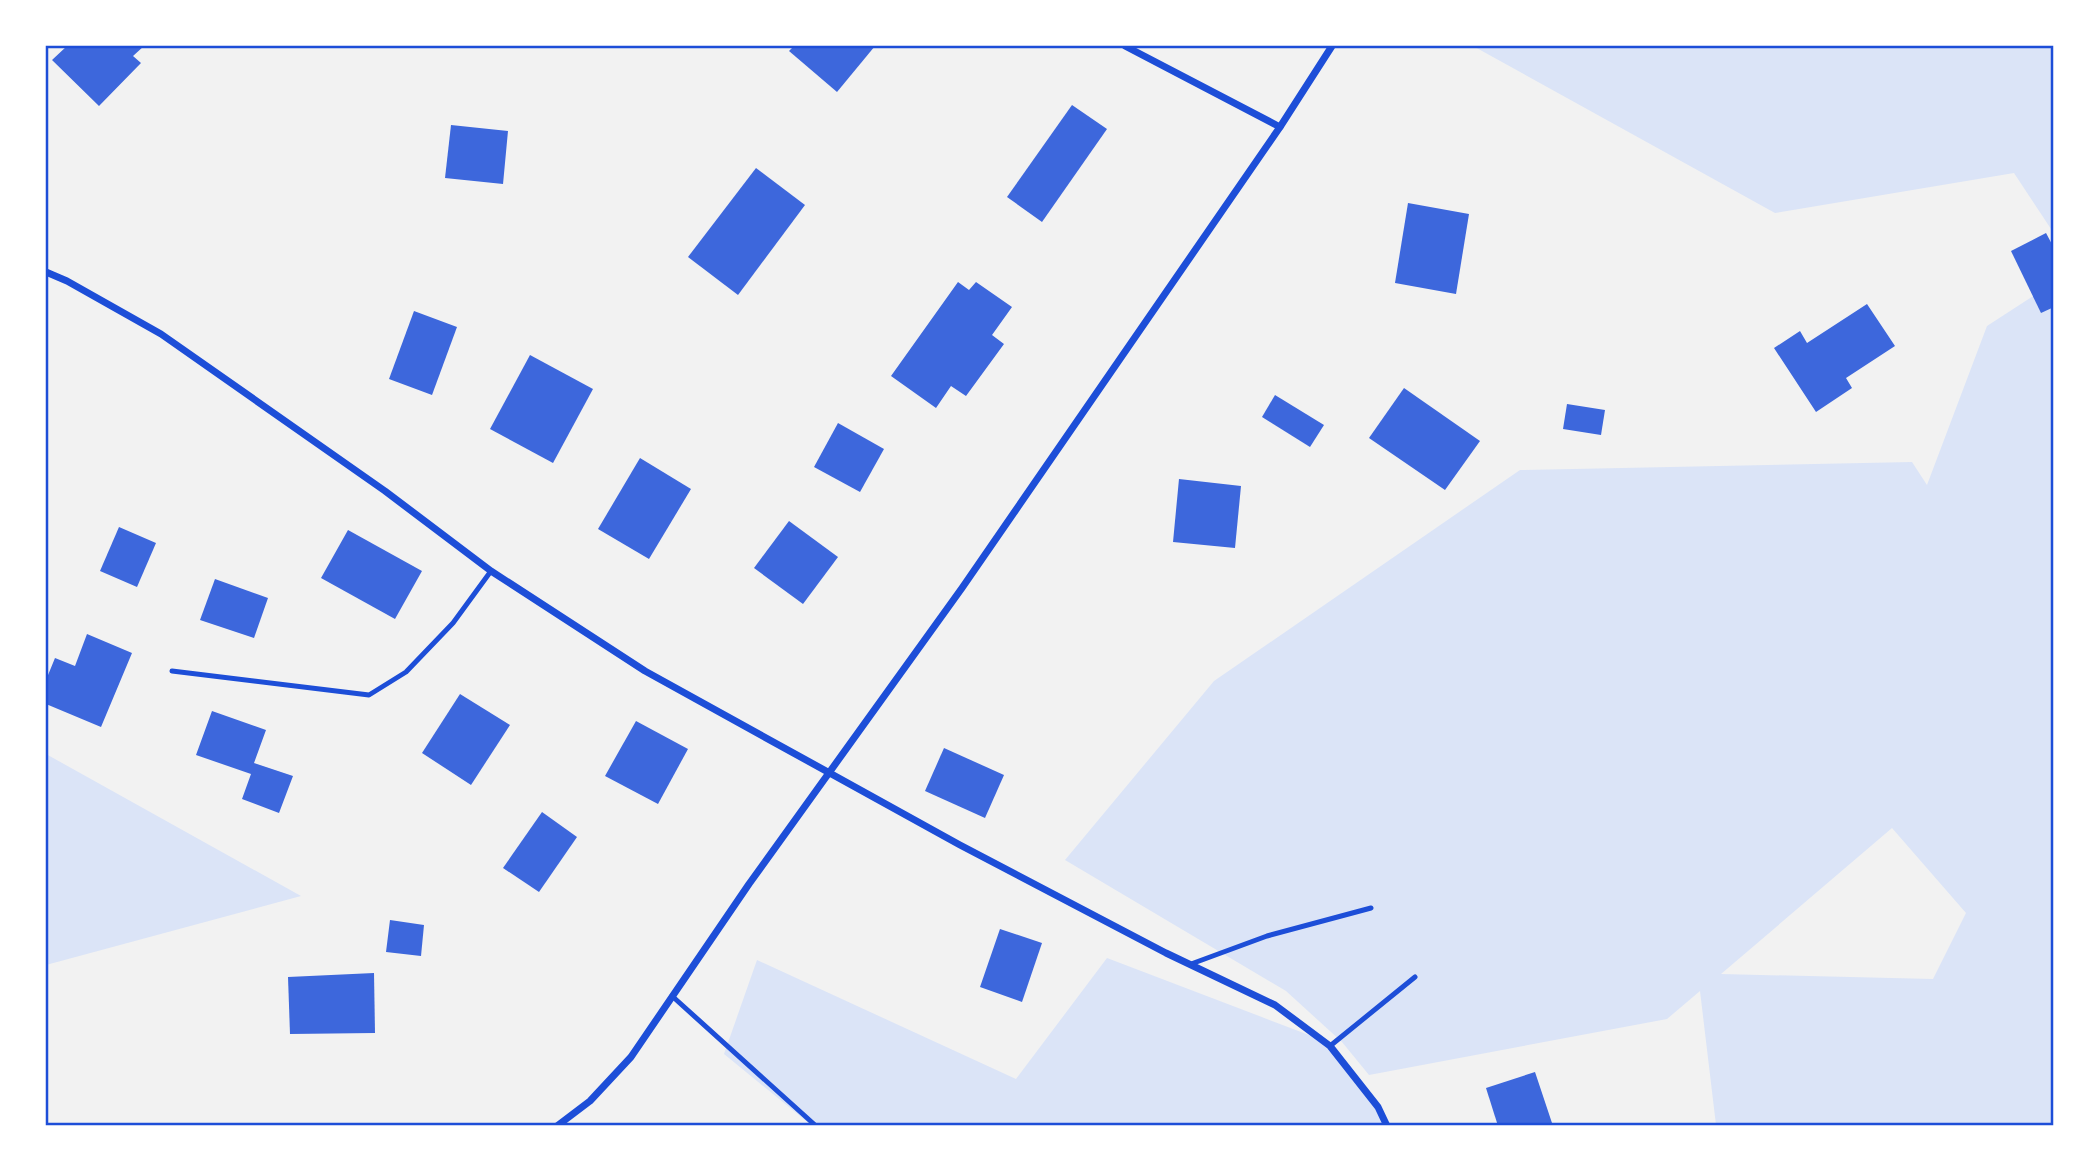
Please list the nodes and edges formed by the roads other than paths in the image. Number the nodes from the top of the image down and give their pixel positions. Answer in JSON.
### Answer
{"nodes":[{"id":1,"x":1125,"y":46,"type":"edge"},
{"id":2,"x":1332,"y":46,"type":"edge"},
{"id":3,"x":1280,"y":127,"type":"junction"},
{"id":4,"x":46,"y":272,"type":"edge"},
{"id":5,"x":491,"y":571,"type":"junction"},
{"id":6,"x":172,"y":671,"type":"dead end"},
{"id":7,"x":829,"y":773,"type":"junction"},
{"id":8,"x":1371,"y":908,"type":"dead end"},
{"id":9,"x":1191,"y":964,"type":"junction"},
{"id":10,"x":1415,"y":977,"type":"dead end"},
{"id":11,"x":672,"y":996,"type":"junction"},
{"id":12,"x":1330,"y":1046,"type":"junction"},
{"id":13,"x":557,"y":1125,"type":"edge"},
{"id":14,"x":816,"y":1125,"type":"edge"},
{"id":15,"x":1387,"y":1125,"type":"edge"}],
"edges":[{"from":1,"to":3,"type":"street"},
{"from":2,"to":3,"type":"street"},
{"from":3,"to":7,"type":"street"},
{"from":4,"to":5,"type":"street"},
{"from":5,"to":6,"type":"lane"},
{"from":5,"to":7,"type":"street"},
{"from":7,"to":9,"type":"street"},
{"from":7,"to":11,"type":"street"},
{"from":8,"to":9,"type":"lane"},
{"from":9,"to":12,"type":"street"},
{"from":10,"to":12,"type":"lane"},
{"from":11,"to":13,"type":"street"},
{"from":11,"to":14,"type":"lane"},
{"from":12,"to":15,"type":"street"}]}
